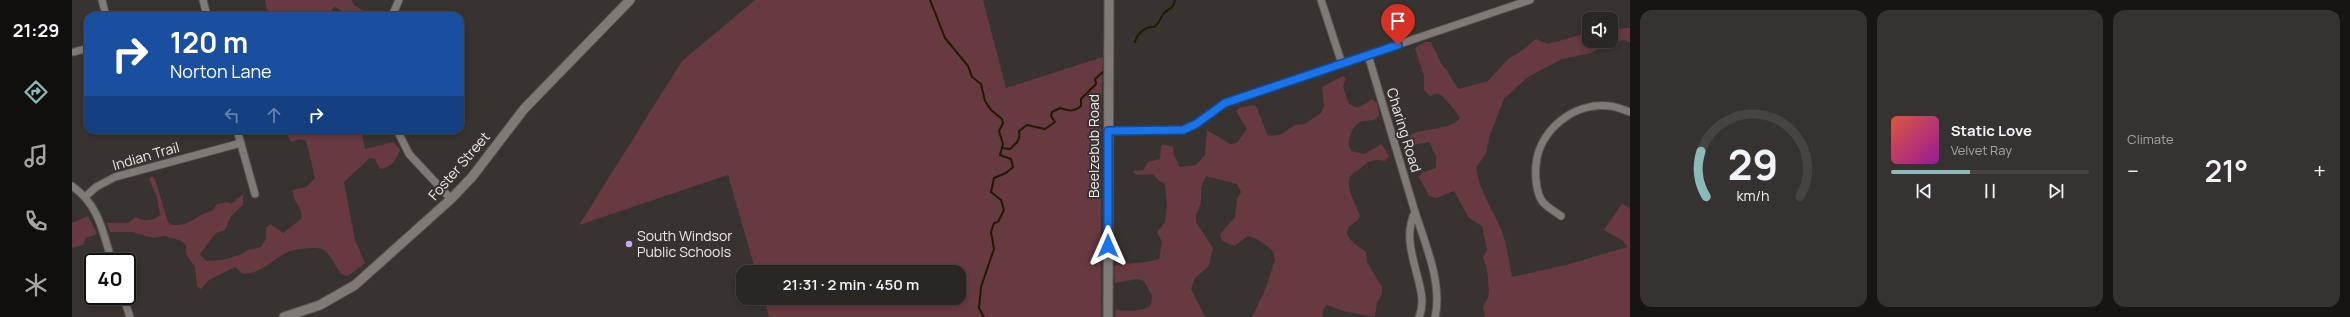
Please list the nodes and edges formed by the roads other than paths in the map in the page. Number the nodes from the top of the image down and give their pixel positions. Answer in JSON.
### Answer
{"nodes":[{"id":1,"x":102,"y":0,"type":"edge"},
{"id":2,"x":203,"y":0,"type":"edge"},
{"id":3,"x":399,"y":0,"type":"edge"},
{"id":4,"x":630,"y":0,"type":"edge"},
{"id":5,"x":1109,"y":0,"type":"edge"},
{"id":6,"x":1321,"y":0,"type":"edge"},
{"id":7,"x":1530,"y":0,"type":"edge"},
{"id":8,"x":105,"y":12,"type":"edge"},
{"id":9,"x":206,"y":12,"type":"edge"},
{"id":10,"x":394,"y":12,"type":"edge"},
{"id":11,"x":84,"y":49,"type":"edge"},
{"id":12,"x":74,"y":52,"type":"dead end"},
{"id":13,"x":1368,"y":55,"type":"junction"},
{"id":14,"x":1342,"y":64,"type":"junction"},
{"id":15,"x":1630,"y":112,"type":"edge"},
{"id":16,"x":1108,"y":131,"type":"junction"},
{"id":17,"x":238,"y":134,"type":"edge"},
{"id":18,"x":400,"y":134,"type":"edge"},
{"id":19,"x":241,"y":143,"type":"junction"},
{"id":20,"x":72,"y":186,"type":"edge"},
{"id":21,"x":255,"y":194,"type":"dead end"},
{"id":22,"x":86,"y":196,"type":"junction"},
{"id":23,"x":451,"y":199,"type":"junction"},
{"id":24,"x":1415,"y":212,"type":"junction"},
{"id":25,"x":1562,"y":216,"type":"dead end"},
{"id":26,"x":109,"y":253,"type":"edge"},
{"id":27,"x":126,"y":305,"type":"edge"},
{"id":28,"x":130,"y":317,"type":"edge"},
{"id":29,"x":284,"y":317,"type":"edge"},
{"id":30,"x":1108,"y":317,"type":"edge"},
{"id":31,"x":1418,"y":317,"type":"edge"},
{"id":32,"x":1435,"y":317,"type":"edge"}],
"edges":[{"from":1,"to":8,"type":"street"},
{"from":2,"to":9,"type":"street"},
{"from":3,"to":10,"type":"street"},
{"from":4,"to":23,"type":"street","name":"Foster Street"},
{"from":5,"to":16,"type":"street","name":"Beelzebub Road"},
{"from":6,"to":14,"type":"street"},
{"from":7,"to":13,"type":"street"},
{"from":11,"to":12,"type":"street"},
{"from":13,"to":14,"type":"street"},
{"from":13,"to":24,"type":"street","name":"Charing Road"},
{"from":14,"to":16,"type":"street"},
{"from":15,"to":25,"type":"street"},
{"from":16,"to":30,"type":"street","name":"Beelzebub Road"},
{"from":17,"to":19,"type":"street"},
{"from":18,"to":23,"type":"street"},
{"from":19,"to":21,"type":"street"},
{"from":19,"to":22,"type":"street","name":"Indian Trail"},
{"from":20,"to":22,"type":"street"},
{"from":22,"to":26,"type":"street"},
{"from":23,"to":29,"type":"street","name":"Foster Street"},
{"from":24,"to":31,"type":"street"},
{"from":24,"to":32,"type":"street","name":"Charing Road"},
{"from":27,"to":28,"type":"street"}]}
